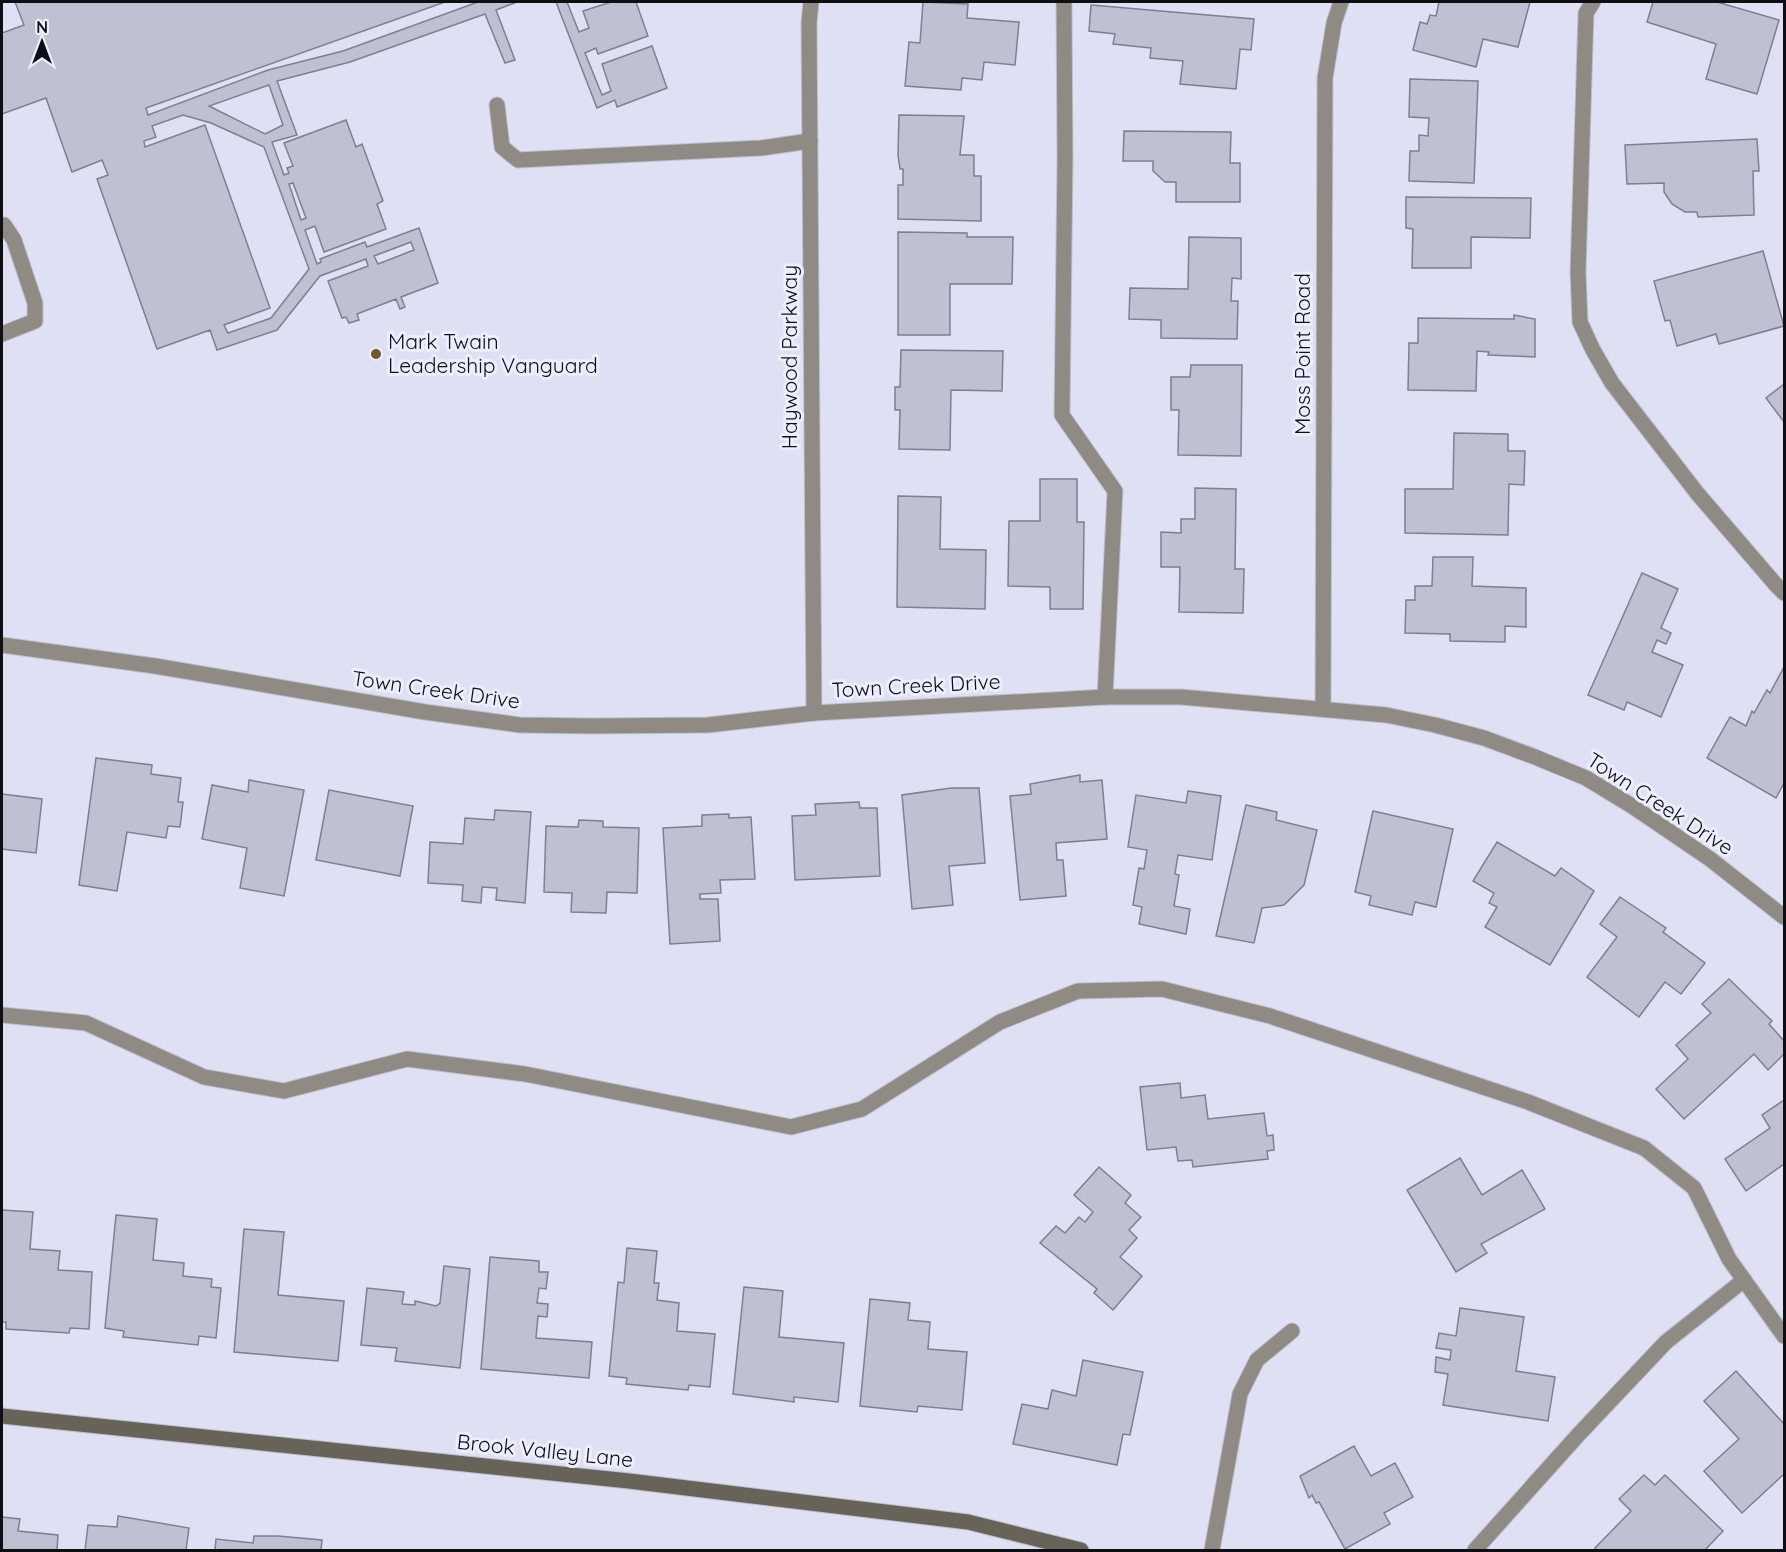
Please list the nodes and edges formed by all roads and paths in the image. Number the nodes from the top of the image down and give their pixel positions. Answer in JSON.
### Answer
{"nodes":[{"id":1,"x":811,"y":2,"type":"edge"},
{"id":2,"x":1065,"y":2,"type":"edge"},
{"id":3,"x":1341,"y":2,"type":"edge"},
{"id":4,"x":1593,"y":2,"type":"edge"},
{"id":5,"x":496,"y":105,"type":"dead end"},
{"id":6,"x":810,"y":141,"type":"junction"},
{"id":7,"x":2,"y":225,"type":"edge"},
{"id":8,"x":2,"y":334,"type":"edge"},
{"id":9,"x":1785,"y":593,"type":"edge"},
{"id":10,"x":2,"y":645,"type":"edge"},
{"id":11,"x":1104,"y":697,"type":"junction"},
{"id":12,"x":1323,"y":708,"type":"junction"},
{"id":13,"x":814,"y":713,"type":"junction"},
{"id":14,"x":1785,"y":917,"type":"edge"},
{"id":15,"x":2,"y":1015,"type":"edge"},
{"id":16,"x":1744,"y":1280,"type":"junction"},
{"id":17,"x":1292,"y":1331,"type":"dead end"},
{"id":18,"x":1785,"y":1336,"type":"edge"},
{"id":19,"x":2,"y":1416,"type":"edge"},
{"id":20,"x":1081,"y":1551,"type":"edge"},
{"id":21,"x":1212,"y":1551,"type":"edge"},
{"id":22,"x":1475,"y":1551,"type":"edge"}],
"edges":[{"from":1,"to":6,"type":"street","name":"Haywood Parkway"},
{"from":2,"to":11,"type":"street"},
{"from":3,"to":12,"type":"street","name":"Moss Point Road"},
{"from":4,"to":9,"type":"street"},
{"from":5,"to":6,"type":"street"},
{"from":6,"to":13,"type":"street","name":"Haywood Parkway"},
{"from":7,"to":8,"type":"street"},
{"from":10,"to":13,"type":"street","name":"Town Creek Drive"},
{"from":11,"to":12,"type":"street","name":"Town Creek Drive"},
{"from":11,"to":13,"type":"street","name":"Town Creek Drive"},
{"from":12,"to":14,"type":"street","name":"Town Creek Drive"},
{"from":15,"to":16,"type":"street"},
{"from":16,"to":18,"type":"street"},
{"from":16,"to":22,"type":"street"},
{"from":17,"to":21,"type":"street"},
{"from":19,"to":20,"type":"street","name":"Brook Valley Lane"}]}
